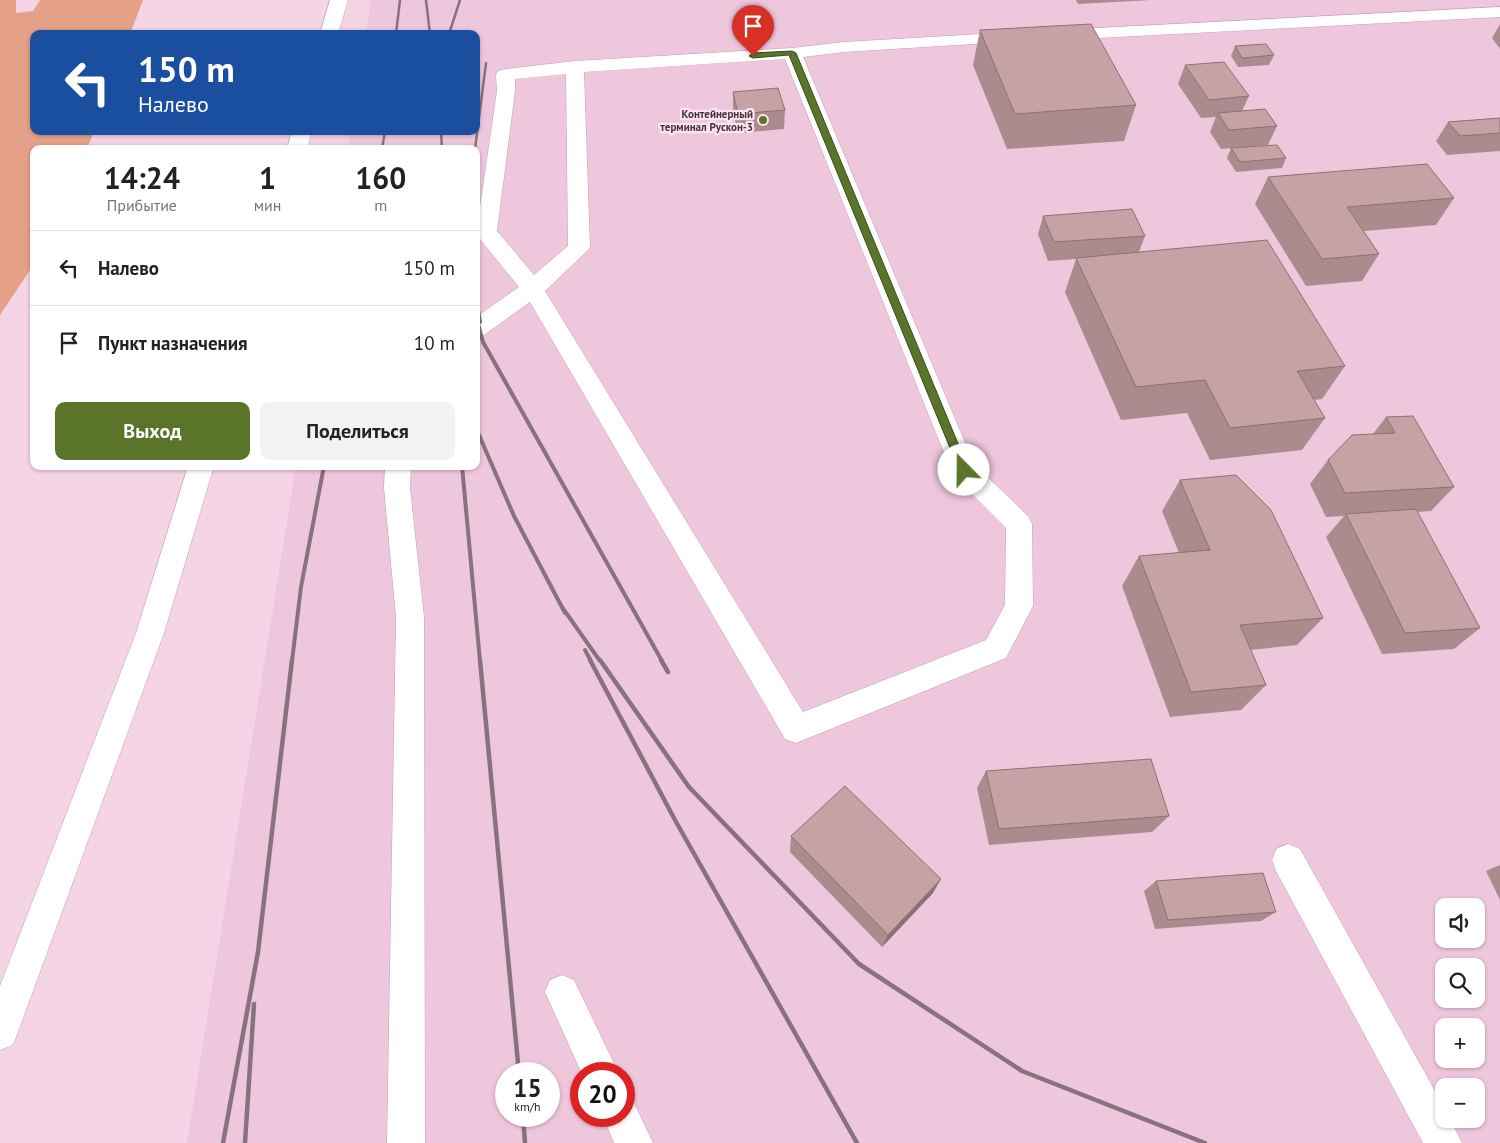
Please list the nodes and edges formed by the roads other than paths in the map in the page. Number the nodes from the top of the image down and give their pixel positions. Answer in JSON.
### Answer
{"nodes":[{"id":1,"x":339,"y":0,"type":"edge"},
{"id":2,"x":1500,"y":12,"type":"edge"},
{"id":3,"x":330,"y":30,"type":"edge"},
{"id":4,"x":792,"y":53,"type":"junction"},
{"id":5,"x":575,"y":68,"type":"junction"},
{"id":6,"x":533,"y":289,"type":"junction"},
{"id":7,"x":480,"y":325,"type":"edge"},
{"id":8,"x":200,"y":470,"type":"edge"},
{"id":9,"x":398,"y":470,"type":"edge"},
{"id":10,"x":1288,"y":860,"type":"dead end"},
{"id":11,"x":562,"y":992,"type":"dead end"},
{"id":12,"x":0,"y":1032,"type":"edge"},
{"id":13,"x":595,"y":1062,"type":"edge"},
{"id":14,"x":626,"y":1127,"type":"edge"},
{"id":15,"x":406,"y":1143,"type":"edge"},
{"id":16,"x":634,"y":1143,"type":"edge"},
{"id":17,"x":1443,"y":1143,"type":"edge"}],
"edges":[{"from":1,"to":3,"type":"street"},
{"from":2,"to":4,"type":"street"},
{"from":4,"to":5,"type":"street"},
{"from":4,"to":6,"type":"street"},
{"from":5,"to":6,"type":"street"},
{"from":5,"to":6,"type":"street"},
{"from":6,"to":7,"type":"street"},
{"from":8,"to":12,"type":"street"},
{"from":9,"to":15,"type":"street"},
{"from":10,"to":17,"type":"street"},
{"from":11,"to":13,"type":"street"},
{"from":14,"to":16,"type":"street"}]}
